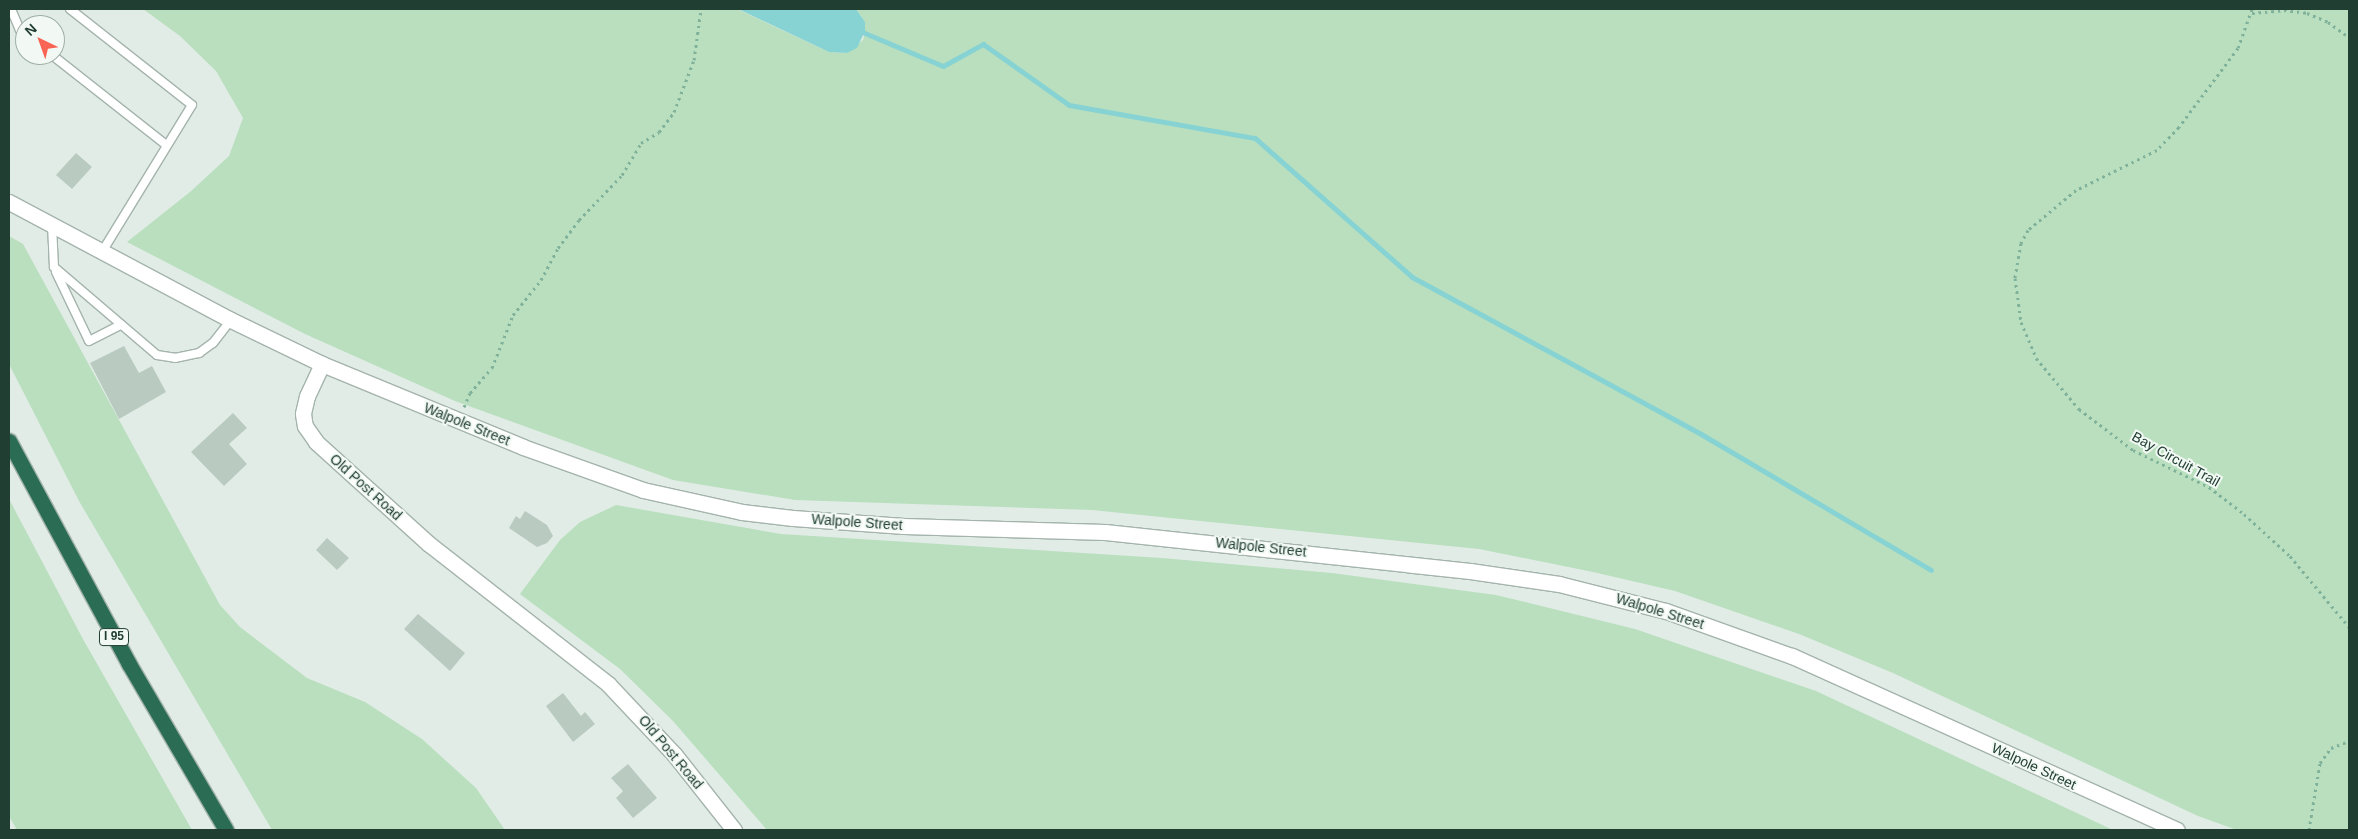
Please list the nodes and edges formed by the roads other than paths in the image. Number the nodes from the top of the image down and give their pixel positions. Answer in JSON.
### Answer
{"nodes":[{"id":1,"x":70,"y":9,"type":"edge"},
{"id":2,"x":65,"y":65,"type":"edge"},
{"id":3,"x":165,"y":144,"type":"junction"},
{"id":4,"x":9,"y":202,"type":"edge"},
{"id":5,"x":52,"y":225,"type":"junction"},
{"id":6,"x":102,"y":252,"type":"junction"},
{"id":7,"x":54,"y":267,"type":"junction"},
{"id":8,"x":231,"y":320,"type":"junction"},
{"id":9,"x":121,"y":325,"type":"junction"},
{"id":10,"x":322,"y":364,"type":"junction"},
{"id":11,"x":9,"y":441,"type":"edge"},
{"id":12,"x":226,"y":830,"type":"edge"},
{"id":13,"x":734,"y":830,"type":"edge"},
{"id":14,"x":2177,"y":830,"type":"edge"}],
"edges":[{"from":1,"to":3,"type":"lane"},
{"from":2,"to":3,"type":"lane"},
{"from":3,"to":6,"type":"lane"},
{"from":4,"to":5,"type":"main road"},
{"from":5,"to":6,"type":"main road"},
{"from":5,"to":7,"type":"lane"},
{"from":6,"to":8,"type":"main road"},
{"from":7,"to":9,"type":"lane"},
{"from":7,"to":9,"type":"lane"},
{"from":8,"to":9,"type":"lane"},
{"from":8,"to":10,"type":"main road"},
{"from":10,"to":13,"type":"main road","name":"Old Post Road"},
{"from":10,"to":14,"type":"main road","name":"Walpole Street"},
{"from":11,"to":12,"type":"highway","number":"I 95"}]}
